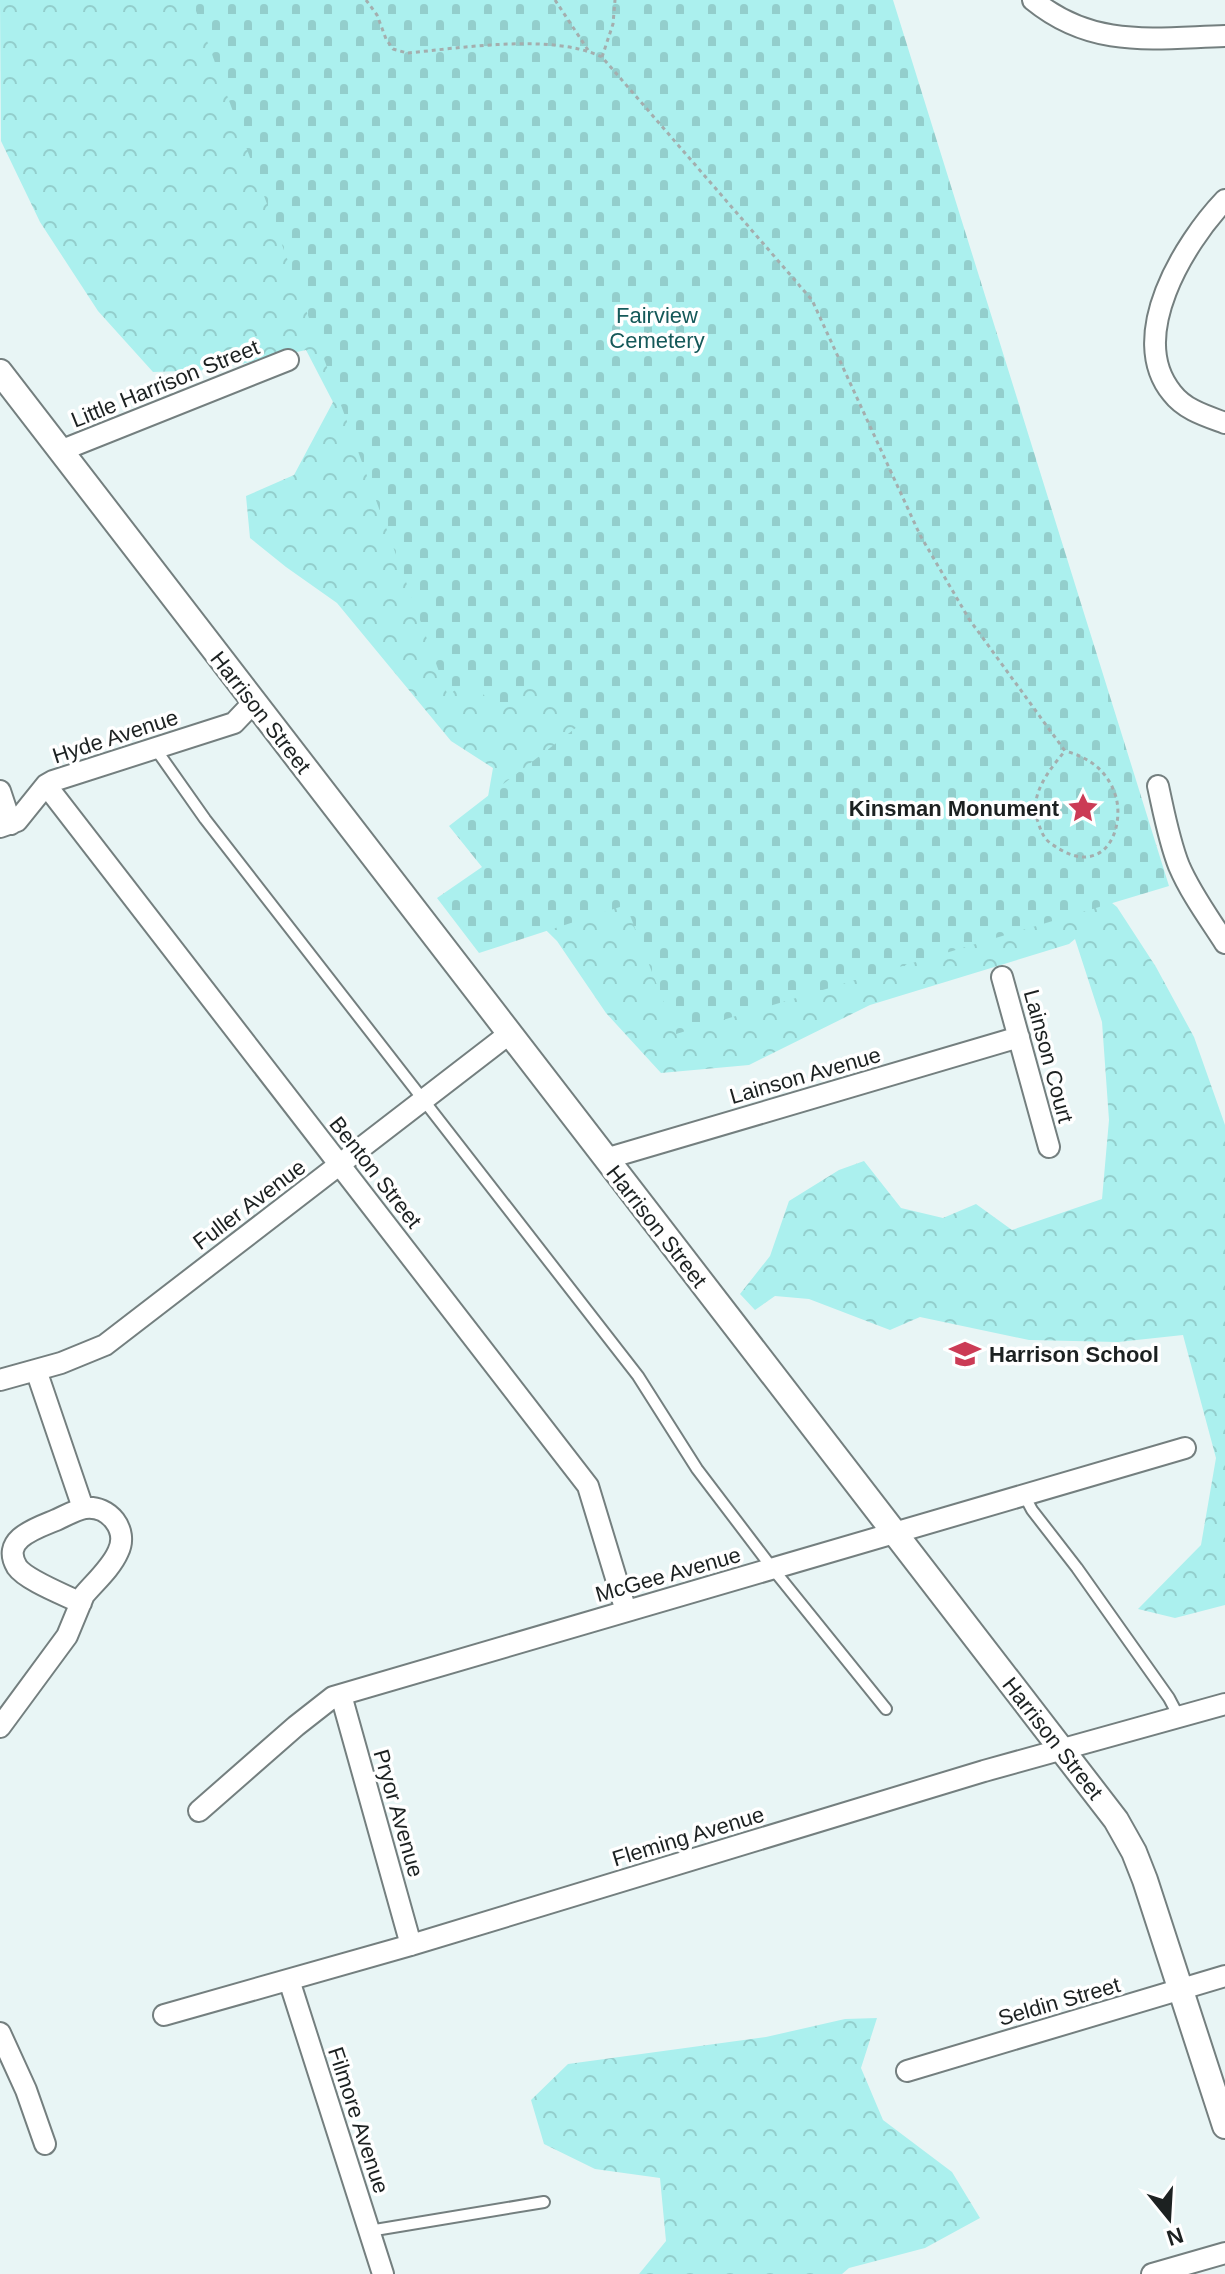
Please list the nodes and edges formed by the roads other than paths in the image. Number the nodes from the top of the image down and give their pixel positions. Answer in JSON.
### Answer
{"nodes":[{"id":1,"x":1033,"y":0,"type":"edge"},
{"id":2,"x":1225,"y":36,"type":"edge"},
{"id":3,"x":1225,"y":200,"type":"edge"},
{"id":4,"x":288,"y":360,"type":"dead end"},
{"id":5,"x":0,"y":372,"type":"edge"},
{"id":6,"x":1225,"y":423,"type":"edge"},
{"id":7,"x":60,"y":451,"type":"junction"},
{"id":8,"x":254,"y":702,"type":"junction"},
{"id":9,"x":155,"y":748,"type":"junction"},
{"id":10,"x":46,"y":785,"type":"junction"},
{"id":11,"x":1158,"y":786,"type":"dead end"},
{"id":12,"x":0,"y":791,"type":"edge"},
{"id":13,"x":5,"y":825,"type":"edge"},
{"id":14,"x":1225,"y":943,"type":"edge"},
{"id":15,"x":1002,"y":977,"type":"dead end"},
{"id":16,"x":509,"y":1034,"type":"junction"},
{"id":17,"x":1019,"y":1037,"type":"junction"},
{"id":18,"x":423,"y":1100,"type":"junction"},
{"id":19,"x":1049,"y":1147,"type":"dead end"},
{"id":20,"x":605,"y":1159,"type":"junction"},
{"id":21,"x":340,"y":1165,"type":"junction"},
{"id":22,"x":36,"y":1370,"type":"junction"},
{"id":23,"x":0,"y":1380,"type":"edge"},
{"id":24,"x":1185,"y":1448,"type":"dead end"},
{"id":25,"x":1024,"y":1495,"type":"junction"},
{"id":26,"x":83,"y":1508,"type":"junction"},
{"id":27,"x":893,"y":1533,"type":"junction"},
{"id":28,"x":773,"y":1569,"type":"junction"},
{"id":29,"x":81,"y":1603,"type":"junction"},
{"id":30,"x":626,"y":1611,"type":"junction"},
{"id":31,"x":341,"y":1695,"type":"junction"},
{"id":32,"x":1225,"y":1704,"type":"edge"},
{"id":33,"x":886,"y":1709,"type":"dead end"},
{"id":34,"x":1179,"y":1717,"type":"junction"},
{"id":35,"x":0,"y":1727,"type":"edge"},
{"id":36,"x":1062,"y":1750,"type":"junction"},
{"id":37,"x":199,"y":1811,"type":"dead end"},
{"id":38,"x":411,"y":1945,"type":"junction"},
{"id":39,"x":1225,"y":1976,"type":"edge"},
{"id":40,"x":289,"y":1980,"type":"junction"},
{"id":41,"x":1181,"y":1990,"type":"junction"},
{"id":42,"x":164,"y":2015,"type":"dead end"},
{"id":43,"x":0,"y":2033,"type":"edge"},
{"id":44,"x":907,"y":2071,"type":"dead end"},
{"id":45,"x":1225,"y":2126,"type":"edge"},
{"id":46,"x":45,"y":2144,"type":"dead end"},
{"id":47,"x":544,"y":2202,"type":"dead end"},
{"id":48,"x":369,"y":2231,"type":"junction"},
{"id":49,"x":1225,"y":2253,"type":"edge"},
{"id":50,"x":383,"y":2274,"type":"edge"},
{"id":51,"x":1152,"y":2274,"type":"edge"}],
"edges":[{"from":1,"to":2,"type":"street"},
{"from":3,"to":6,"type":"street"},
{"from":4,"to":7,"type":"street","name":"Little Harrison Street"},
{"from":5,"to":7,"type":"street","name":"Harrison Street"},
{"from":7,"to":8,"type":"street","name":"Harrison Street"},
{"from":8,"to":9,"type":"street","name":"Hyde Avenue"},
{"from":8,"to":16,"type":"street","name":"Harrison Street"},
{"from":9,"to":10,"type":"street","name":"Hyde Avenue"},
{"from":9,"to":18,"type":"lane"},
{"from":10,"to":13,"type":"street","name":"Hyde Avenue"},
{"from":10,"to":21,"type":"street","name":"Benton Street"},
{"from":11,"to":14,"type":"street"},
{"from":12,"to":13,"type":"street"},
{"from":15,"to":17,"type":"street","name":"Lainson Court"},
{"from":16,"to":18,"type":"street","name":"Fuller Avenue"},
{"from":16,"to":20,"type":"street","name":"Harrison Street"},
{"from":17,"to":19,"type":"street","name":"Lainson Court"},
{"from":17,"to":20,"type":"street","name":"Lainson Avenue"},
{"from":18,"to":21,"type":"street","name":"Fuller Avenue"},
{"from":18,"to":28,"type":"lane"},
{"from":20,"to":27,"type":"street","name":"Harrison Street"},
{"from":21,"to":22,"type":"street","name":"Fuller Avenue"},
{"from":21,"to":30,"type":"street","name":"Benton Street"},
{"from":22,"to":23,"type":"street","name":"Fuller Avenue"},
{"from":22,"to":26,"type":"street"},
{"from":24,"to":25,"type":"street","name":"McGee Avenue"},
{"from":25,"to":27,"type":"street","name":"McGee Avenue"},
{"from":25,"to":34,"type":"lane"},
{"from":26,"to":29,"type":"street"},
{"from":26,"to":29,"type":"street"},
{"from":27,"to":28,"type":"street","name":"McGee Avenue"},
{"from":27,"to":36,"type":"street","name":"Harrison Street"},
{"from":28,"to":30,"type":"street","name":"McGee Avenue"},
{"from":28,"to":33,"type":"lane"},
{"from":29,"to":35,"type":"street"},
{"from":30,"to":31,"type":"street","name":"McGee Avenue"},
{"from":31,"to":37,"type":"street","name":"McGee Avenue"},
{"from":31,"to":38,"type":"street","name":"Pryor Avenue"},
{"from":32,"to":34,"type":"street","name":"Fleming Avenue"},
{"from":34,"to":36,"type":"street","name":"Fleming Avenue"},
{"from":36,"to":38,"type":"street","name":"Fleming Avenue"},
{"from":36,"to":41,"type":"street","name":"Harrison Street"},
{"from":38,"to":40,"type":"street","name":"Fleming Avenue"},
{"from":39,"to":41,"type":"street","name":"Seldin Street"},
{"from":40,"to":42,"type":"street","name":"Fleming Avenue"},
{"from":40,"to":48,"type":"street","name":"Filmore Avenue"},
{"from":41,"to":44,"type":"street","name":"Seldin Street"},
{"from":41,"to":45,"type":"street","name":"Harrison Street"},
{"from":43,"to":46,"type":"street"},
{"from":47,"to":48,"type":"lane"},
{"from":48,"to":50,"type":"street","name":"Filmore Avenue"},
{"from":49,"to":51,"type":"street"}]}
